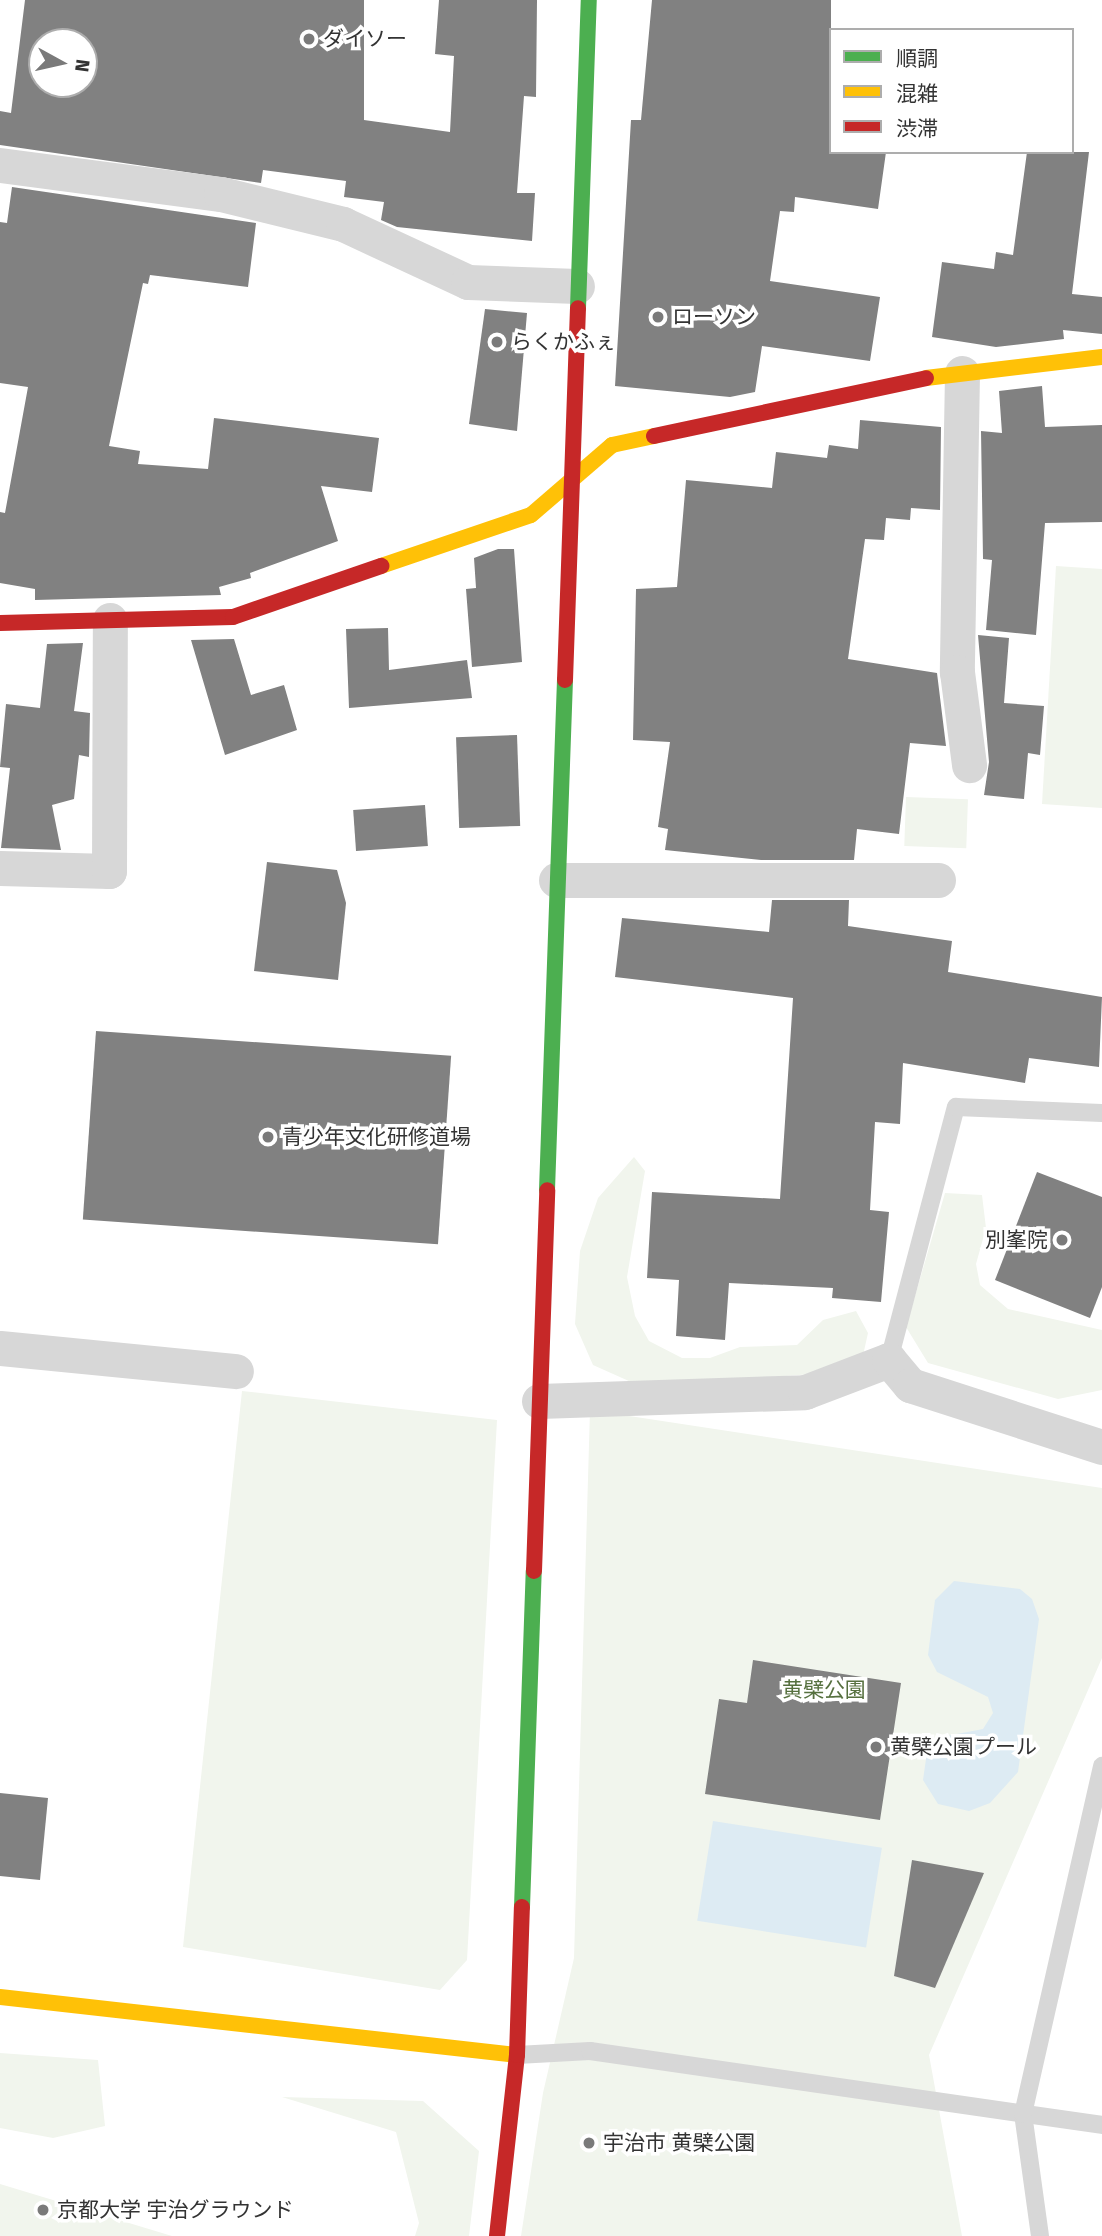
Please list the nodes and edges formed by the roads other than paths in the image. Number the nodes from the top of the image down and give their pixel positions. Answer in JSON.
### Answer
{"nodes":[{"id":1,"x":589,"y":0,"type":"edge"},
{"id":2,"x":0,"y":165,"type":"edge"},
{"id":3,"x":577,"y":286,"type":"junction"},
{"id":4,"x":1102,"y":357,"type":"edge"},
{"id":5,"x":962,"y":373,"type":"junction"},
{"id":6,"x":572,"y":480,"type":"junction"},
{"id":7,"x":110,"y":620,"type":"junction"},
{"id":8,"x":0,"y":623,"type":"edge"},
{"id":9,"x":969,"y":765,"type":"dead end"},
{"id":10,"x":0,"y":867,"type":"edge"},
{"id":11,"x":556,"y":880,"type":"junction"},
{"id":12,"x":938,"y":880,"type":"dead end"},
{"id":13,"x":1102,"y":1113,"type":"edge"},
{"id":14,"x":0,"y":1348,"type":"edge"},
{"id":15,"x":889,"y":1360,"type":"junction"},
{"id":16,"x":236,"y":1371,"type":"dead end"},
{"id":17,"x":539,"y":1401,"type":"junction"},
{"id":18,"x":1102,"y":1447,"type":"edge"},
{"id":19,"x":1102,"y":1766,"type":"edge"},
{"id":20,"x":0,"y":1997,"type":"edge"},
{"id":21,"x":517,"y":2055,"type":"junction"},
{"id":22,"x":1023,"y":2114,"type":"junction"},
{"id":23,"x":1102,"y":2125,"type":"edge"},
{"id":24,"x":497,"y":2236,"type":"edge"},
{"id":25,"x":1040,"y":2236,"type":"edge"}],
"edges":[{"from":1,"to":3,"type":"street"},
{"from":2,"to":3,"type":"street"},
{"from":3,"to":6,"type":"street"},
{"from":4,"to":5,"type":"street"},
{"from":5,"to":6,"type":"street"},
{"from":5,"to":9,"type":"street"},
{"from":6,"to":7,"type":"street"},
{"from":6,"to":11,"type":"street"},
{"from":7,"to":8,"type":"street"},
{"from":7,"to":10,"type":"street"},
{"from":11,"to":12,"type":"street"},
{"from":11,"to":17,"type":"street"},
{"from":13,"to":15,"type":"lane"},
{"from":14,"to":16,"type":"street"},
{"from":15,"to":17,"type":"street"},
{"from":15,"to":18,"type":"street"},
{"from":17,"to":21,"type":"street"},
{"from":19,"to":22,"type":"lane"},
{"from":20,"to":21,"type":"street"},
{"from":21,"to":22,"type":"lane"},
{"from":21,"to":24,"type":"street"},
{"from":22,"to":23,"type":"lane"},
{"from":22,"to":25,"type":"lane"}]}
